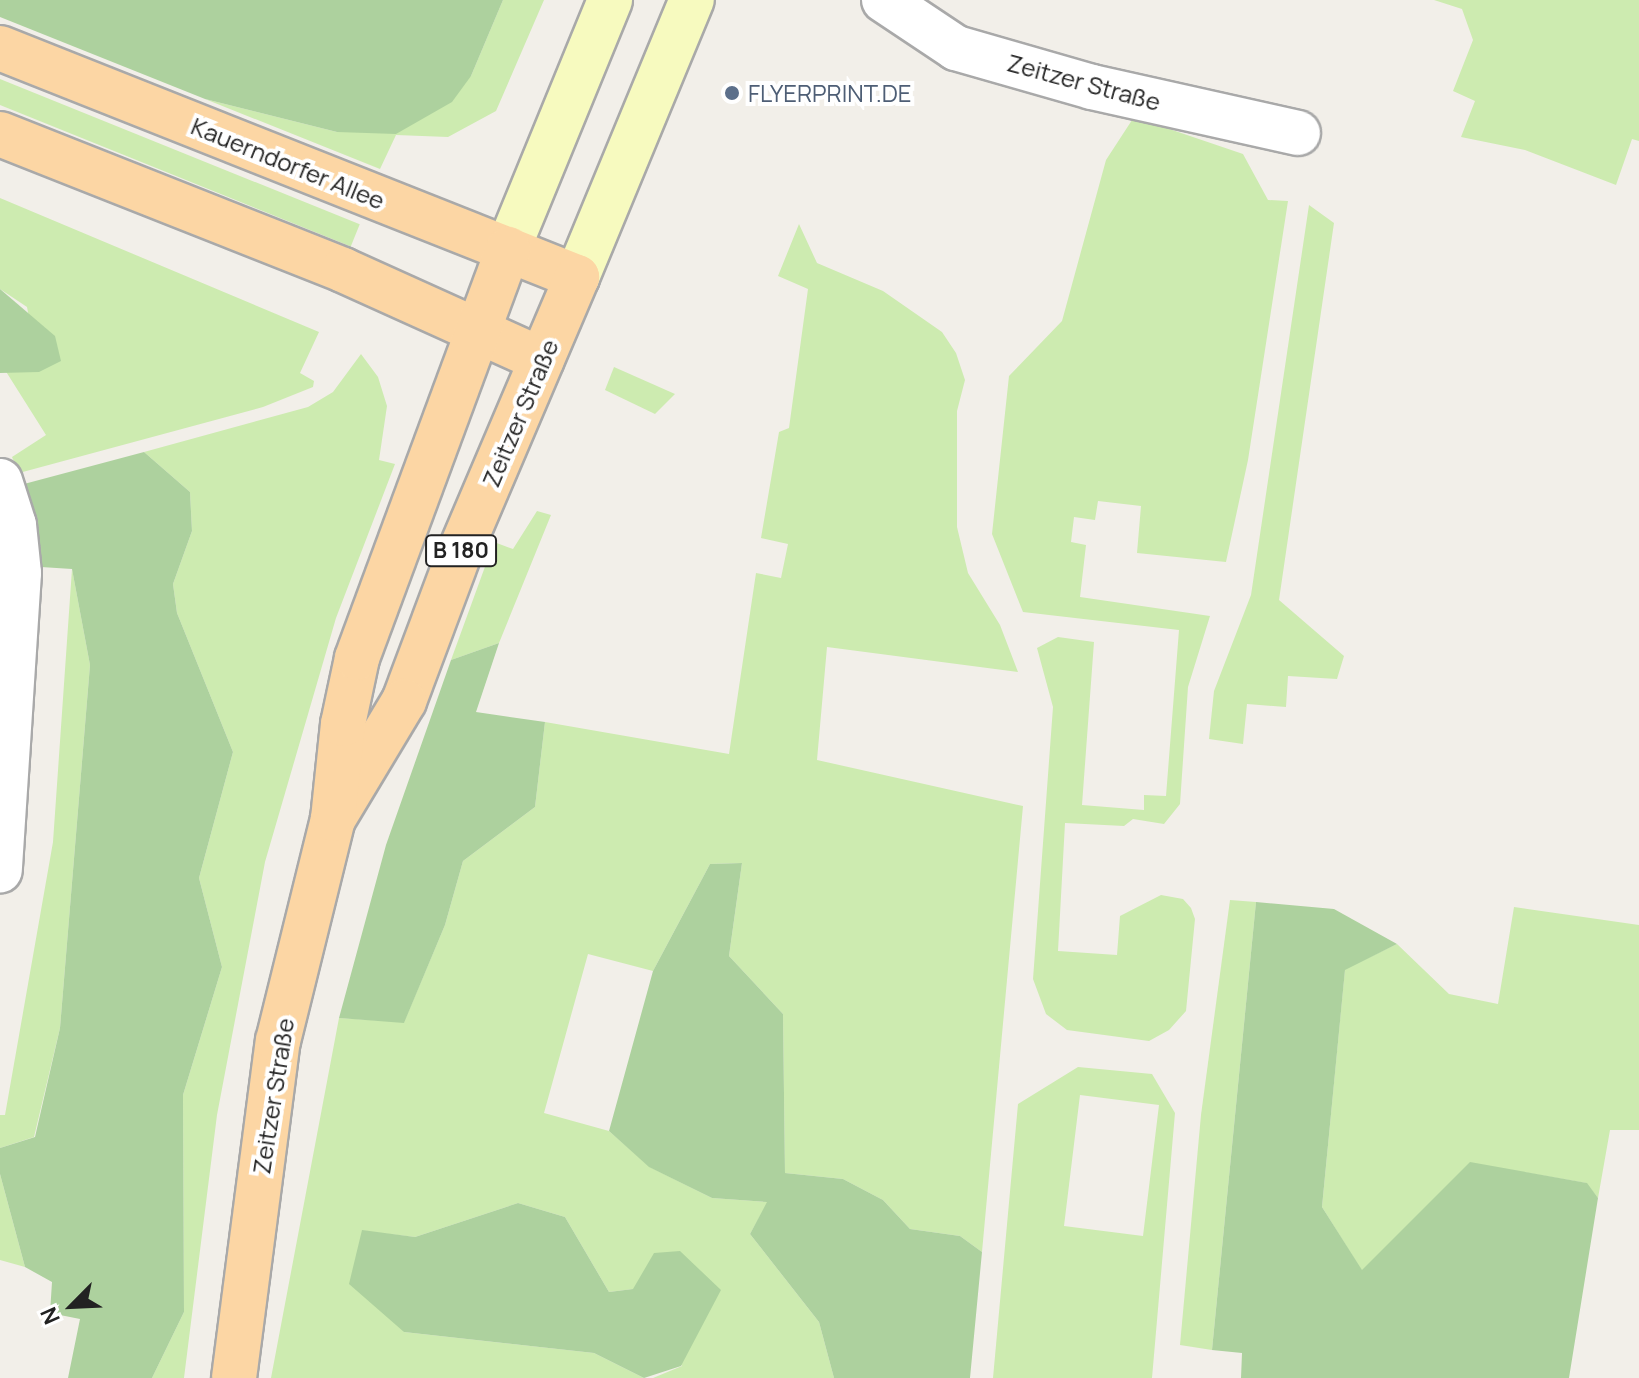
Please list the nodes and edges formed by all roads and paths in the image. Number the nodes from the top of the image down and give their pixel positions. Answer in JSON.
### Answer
{"nodes":[{"id":1,"x":610,"y":0,"type":"edge"},
{"id":2,"x":692,"y":0,"type":"edge"},
{"id":3,"x":884,"y":0,"type":"edge"},
{"id":4,"x":0,"y":48,"type":"edge"},
{"id":5,"x":1298,"y":133,"type":"dead end"},
{"id":6,"x":0,"y":134,"type":"edge"},
{"id":7,"x":508,"y":249,"type":"junction"},
{"id":8,"x":577,"y":277,"type":"junction"},
{"id":9,"x":479,"y":333,"type":"junction"},
{"id":10,"x":542,"y":360,"type":"junction"},
{"id":11,"x":0,"y":481,"type":"edge"},
{"id":12,"x":333,"y":819,"type":"junction"},
{"id":13,"x":0,"y":870,"type":"edge"},
{"id":14,"x":234,"y":1378,"type":"edge"}],
"edges":[{"from":1,"to":7,"type":"main road","name":"Zeitzer Straße"},
{"from":2,"to":8,"type":"main road","name":"Zeitzer Straße"},
{"from":3,"to":5,"type":"street","name":"Zeitzer Straße"},
{"from":4,"to":7,"type":"main road","name":"Kauerndorfer Allee"},
{"from":6,"to":9,"type":"main road"},
{"from":7,"to":8,"type":"main road","name":"Kauerndorfer Allee"},
{"from":7,"to":9,"type":"main road","name":"Zeitzer Straße","number":"B 180"},
{"from":8,"to":10,"type":"main road","name":"Zeitzer Straße","number":"B 180"},
{"from":9,"to":10,"type":"main road"},
{"from":9,"to":12,"type":"main road","name":"Zeitzer Straße","number":"B 180"},
{"from":10,"to":12,"type":"main road","name":"Zeitzer Straße","number":"B 180"},
{"from":11,"to":13,"type":"street"},
{"from":12,"to":14,"type":"main road","name":"Zeitzer Straße","number":"B 180"}]}
